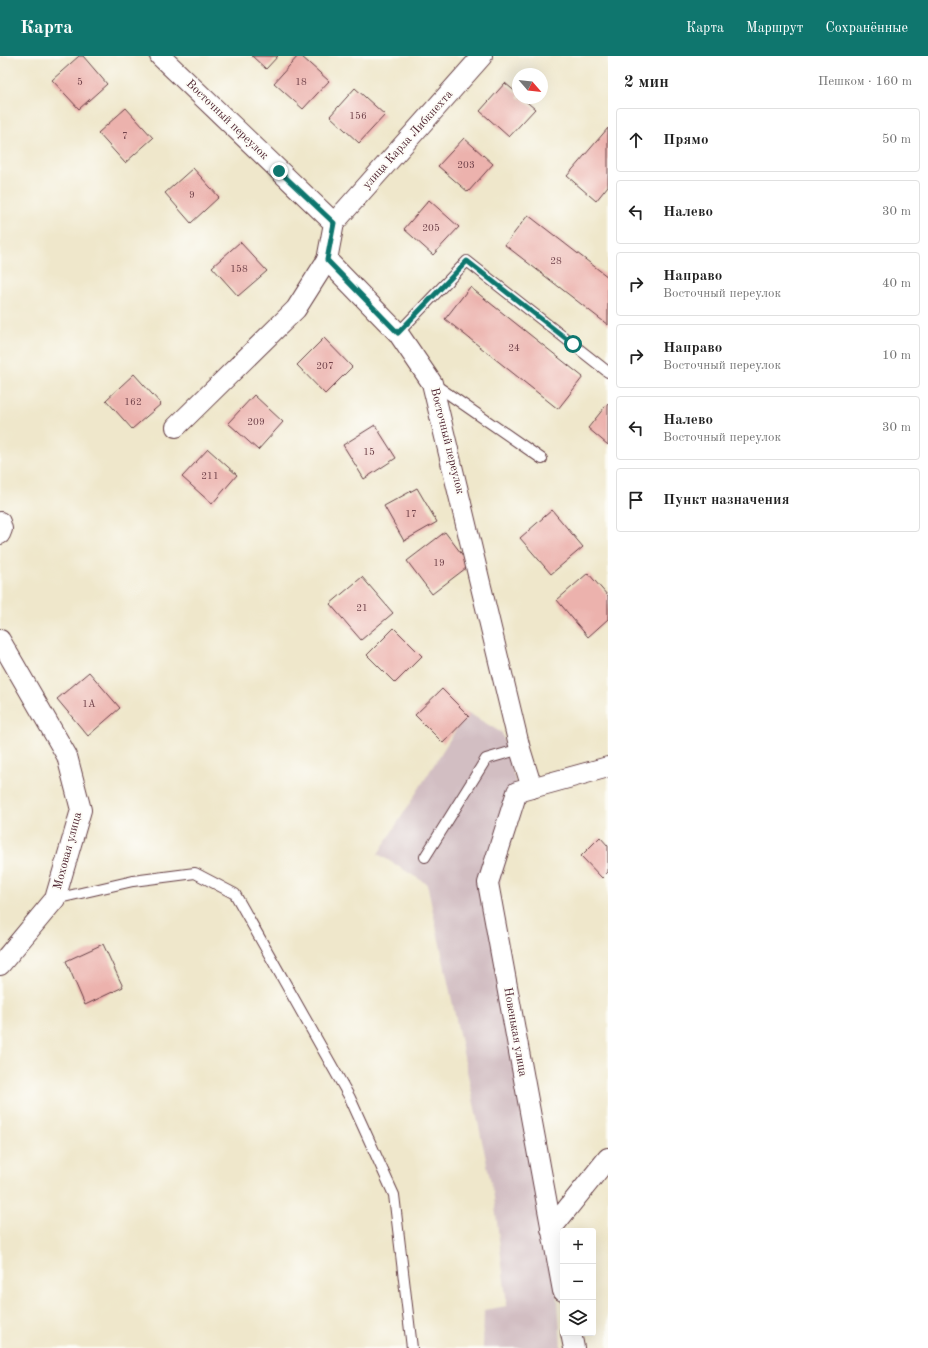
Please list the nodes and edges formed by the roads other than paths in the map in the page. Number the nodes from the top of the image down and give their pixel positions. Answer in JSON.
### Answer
{"nodes":[{"id":1,"x":160,"y":56,"type":"edge"},
{"id":2,"x":482,"y":56,"type":"edge"},
{"id":3,"x":334,"y":223,"type":"junction"},
{"id":4,"x":327,"y":260,"type":"junction"},
{"id":5,"x":398,"y":333,"type":"junction"},
{"id":6,"x":608,"y":372,"type":"edge"},
{"id":7,"x":432,"y":383,"type":"junction"},
{"id":8,"x":176,"y":427,"type":"dead end"},
{"id":9,"x":542,"y":459,"type":"dead end"},
{"id":10,"x":0,"y":522,"type":"edge"},
{"id":11,"x":0,"y":534,"type":"edge"},
{"id":12,"x":0,"y":640,"type":"edge"},
{"id":13,"x":520,"y":749,"type":"junction"},
{"id":14,"x":608,"y":767,"type":"edge"},
{"id":15,"x":532,"y":788,"type":"junction"},
{"id":16,"x":425,"y":858,"type":"dead end"},
{"id":17,"x":55,"y":899,"type":"junction"},
{"id":18,"x":0,"y":965,"type":"edge"},
{"id":19,"x":608,"y":1158,"type":"edge"},
{"id":20,"x":551,"y":1228,"type":"junction"},
{"id":21,"x":560,"y":1275,"type":"edge"},
{"id":22,"x":572,"y":1336,"type":"edge"},
{"id":23,"x":412,"y":1348,"type":"edge"},
{"id":24,"x":574,"y":1348,"type":"edge"}],
"edges":[{"from":1,"to":3,"type":"street","name":"Восточный переулок"},
{"from":2,"to":3,"type":"street","name":"улица Карла Либкнехта"},
{"from":3,"to":4,"type":"street"},
{"from":4,"to":5,"type":"street","name":"Восточный переулок"},
{"from":4,"to":8,"type":"street"},
{"from":5,"to":6,"type":"lane"},
{"from":5,"to":7,"type":"street","name":"Восточный переулок"},
{"from":7,"to":9,"type":"lane"},
{"from":7,"to":13,"type":"street","name":"Восточный переулок"},
{"from":10,"to":11,"type":"street"},
{"from":12,"to":17,"type":"street","name":"Моховая улица"},
{"from":13,"to":15,"type":"street","name":"Восточный переулок"},
{"from":13,"to":16,"type":"lane"},
{"from":14,"to":15,"type":"street"},
{"from":15,"to":20,"type":"street","name":"Новенькая улица"},
{"from":17,"to":18,"type":"street","name":"Моховая улица"},
{"from":17,"to":23,"type":"lane"},
{"from":19,"to":20,"type":"street"},
{"from":20,"to":21,"type":"street","name":"Новенькая улица"},
{"from":22,"to":24,"type":"street"}]}
